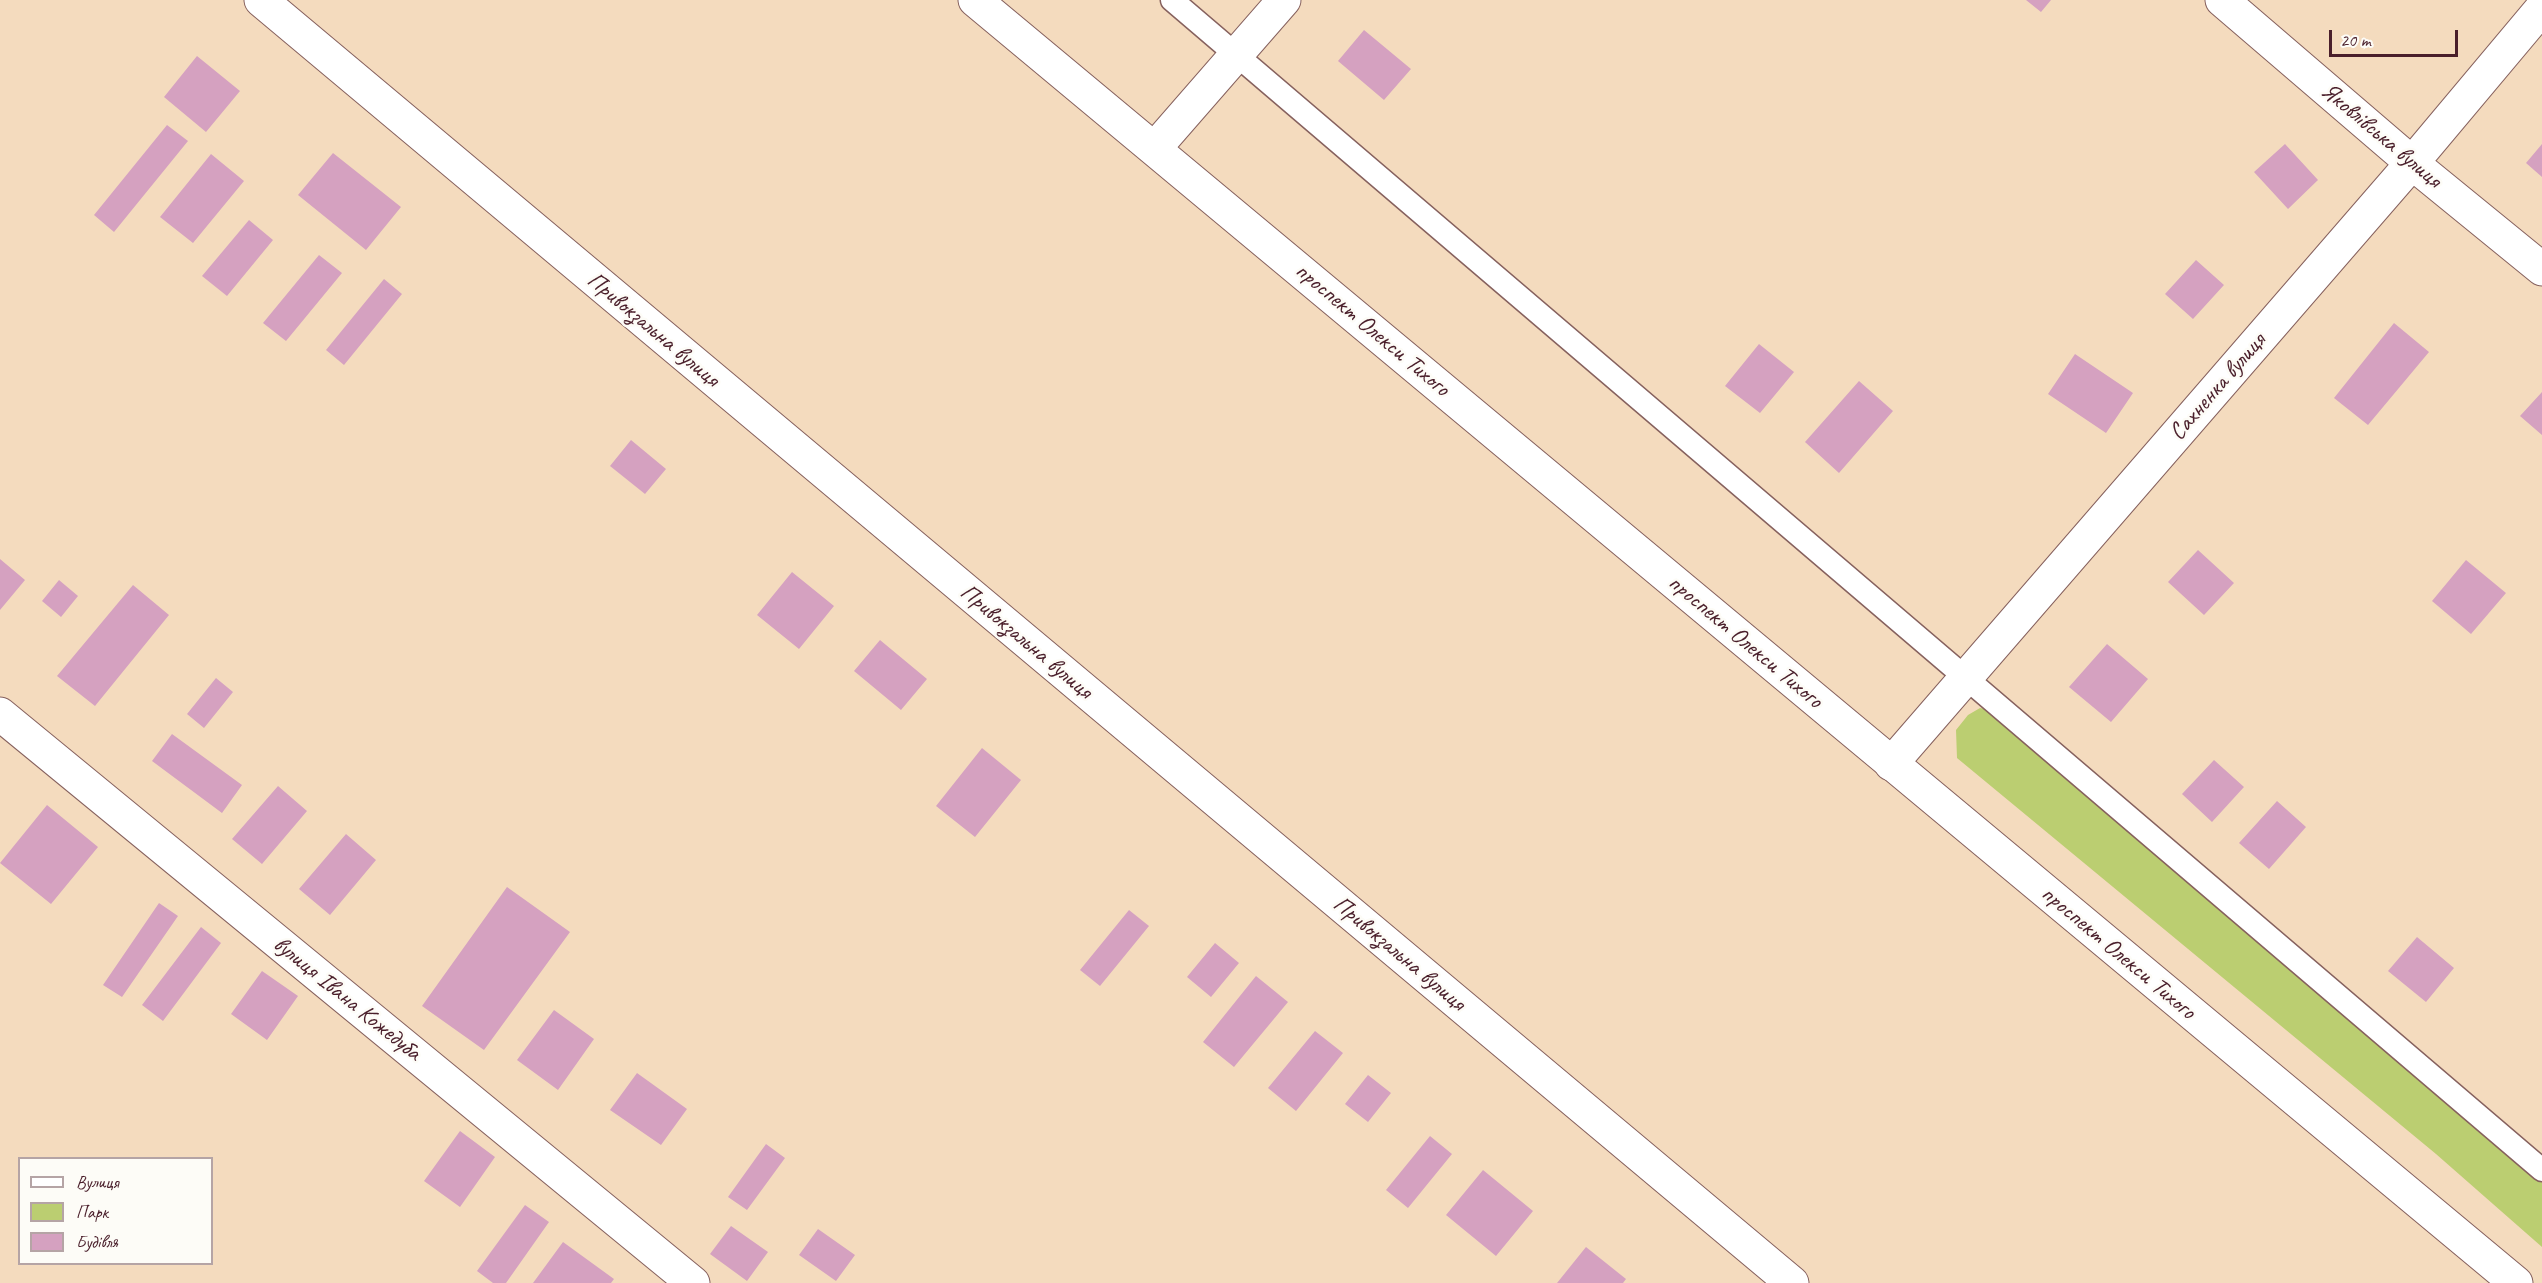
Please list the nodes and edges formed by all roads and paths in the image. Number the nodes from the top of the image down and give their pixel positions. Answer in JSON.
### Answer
{"nodes":[{"id":1,"x":261,"y":0,"type":"edge"},
{"id":2,"x":975,"y":0,"type":"edge"},
{"id":3,"x":1172,"y":0,"type":"edge"},
{"id":4,"x":1284,"y":0,"type":"edge"},
{"id":5,"x":2222,"y":0,"type":"edge"},
{"id":6,"x":2542,"y":8,"type":"edge"},
{"id":7,"x":1236,"y":55,"type":"junction"},
{"id":8,"x":1155,"y":148,"type":"junction"},
{"id":9,"x":2412,"y":163,"type":"junction"},
{"id":10,"x":2542,"y":269,"type":"edge"},
{"id":11,"x":1966,"y":677,"type":"junction"},
{"id":12,"x":0,"y":714,"type":"edge"},
{"id":13,"x":1891,"y":764,"type":"junction"},
{"id":14,"x":2542,"y":1170,"type":"edge"},
{"id":15,"x":693,"y":1283,"type":"edge"},
{"id":16,"x":1792,"y":1283,"type":"edge"},
{"id":17,"x":2516,"y":1283,"type":"edge"}],
"edges":[{"from":1,"to":16,"type":"street","name":"Привокзальна вулиця"},
{"from":2,"to":8,"type":"street","name":"проспект Олекси Тихого"},
{"from":3,"to":7,"type":"lane"},
{"from":4,"to":7,"type":"street"},
{"from":5,"to":9,"type":"street","name":"Яковлівська вулиця"},
{"from":6,"to":9,"type":"street","name":"Сахненка вулиця"},
{"from":7,"to":8,"type":"street"},
{"from":7,"to":11,"type":"lane"},
{"from":8,"to":13,"type":"street","name":"проспект Олекси Тихого"},
{"from":9,"to":10,"type":"street","name":"Яковлівська вулиця"},
{"from":9,"to":11,"type":"street","name":"Сахненка вулиця"},
{"from":11,"to":13,"type":"street","name":"Сахненка вулиця"},
{"from":11,"to":14,"type":"lane"},
{"from":12,"to":15,"type":"street","name":"вулиця Івана Кожедуба"},
{"from":13,"to":17,"type":"street","name":"проспект Олекси Тихого"}]}
